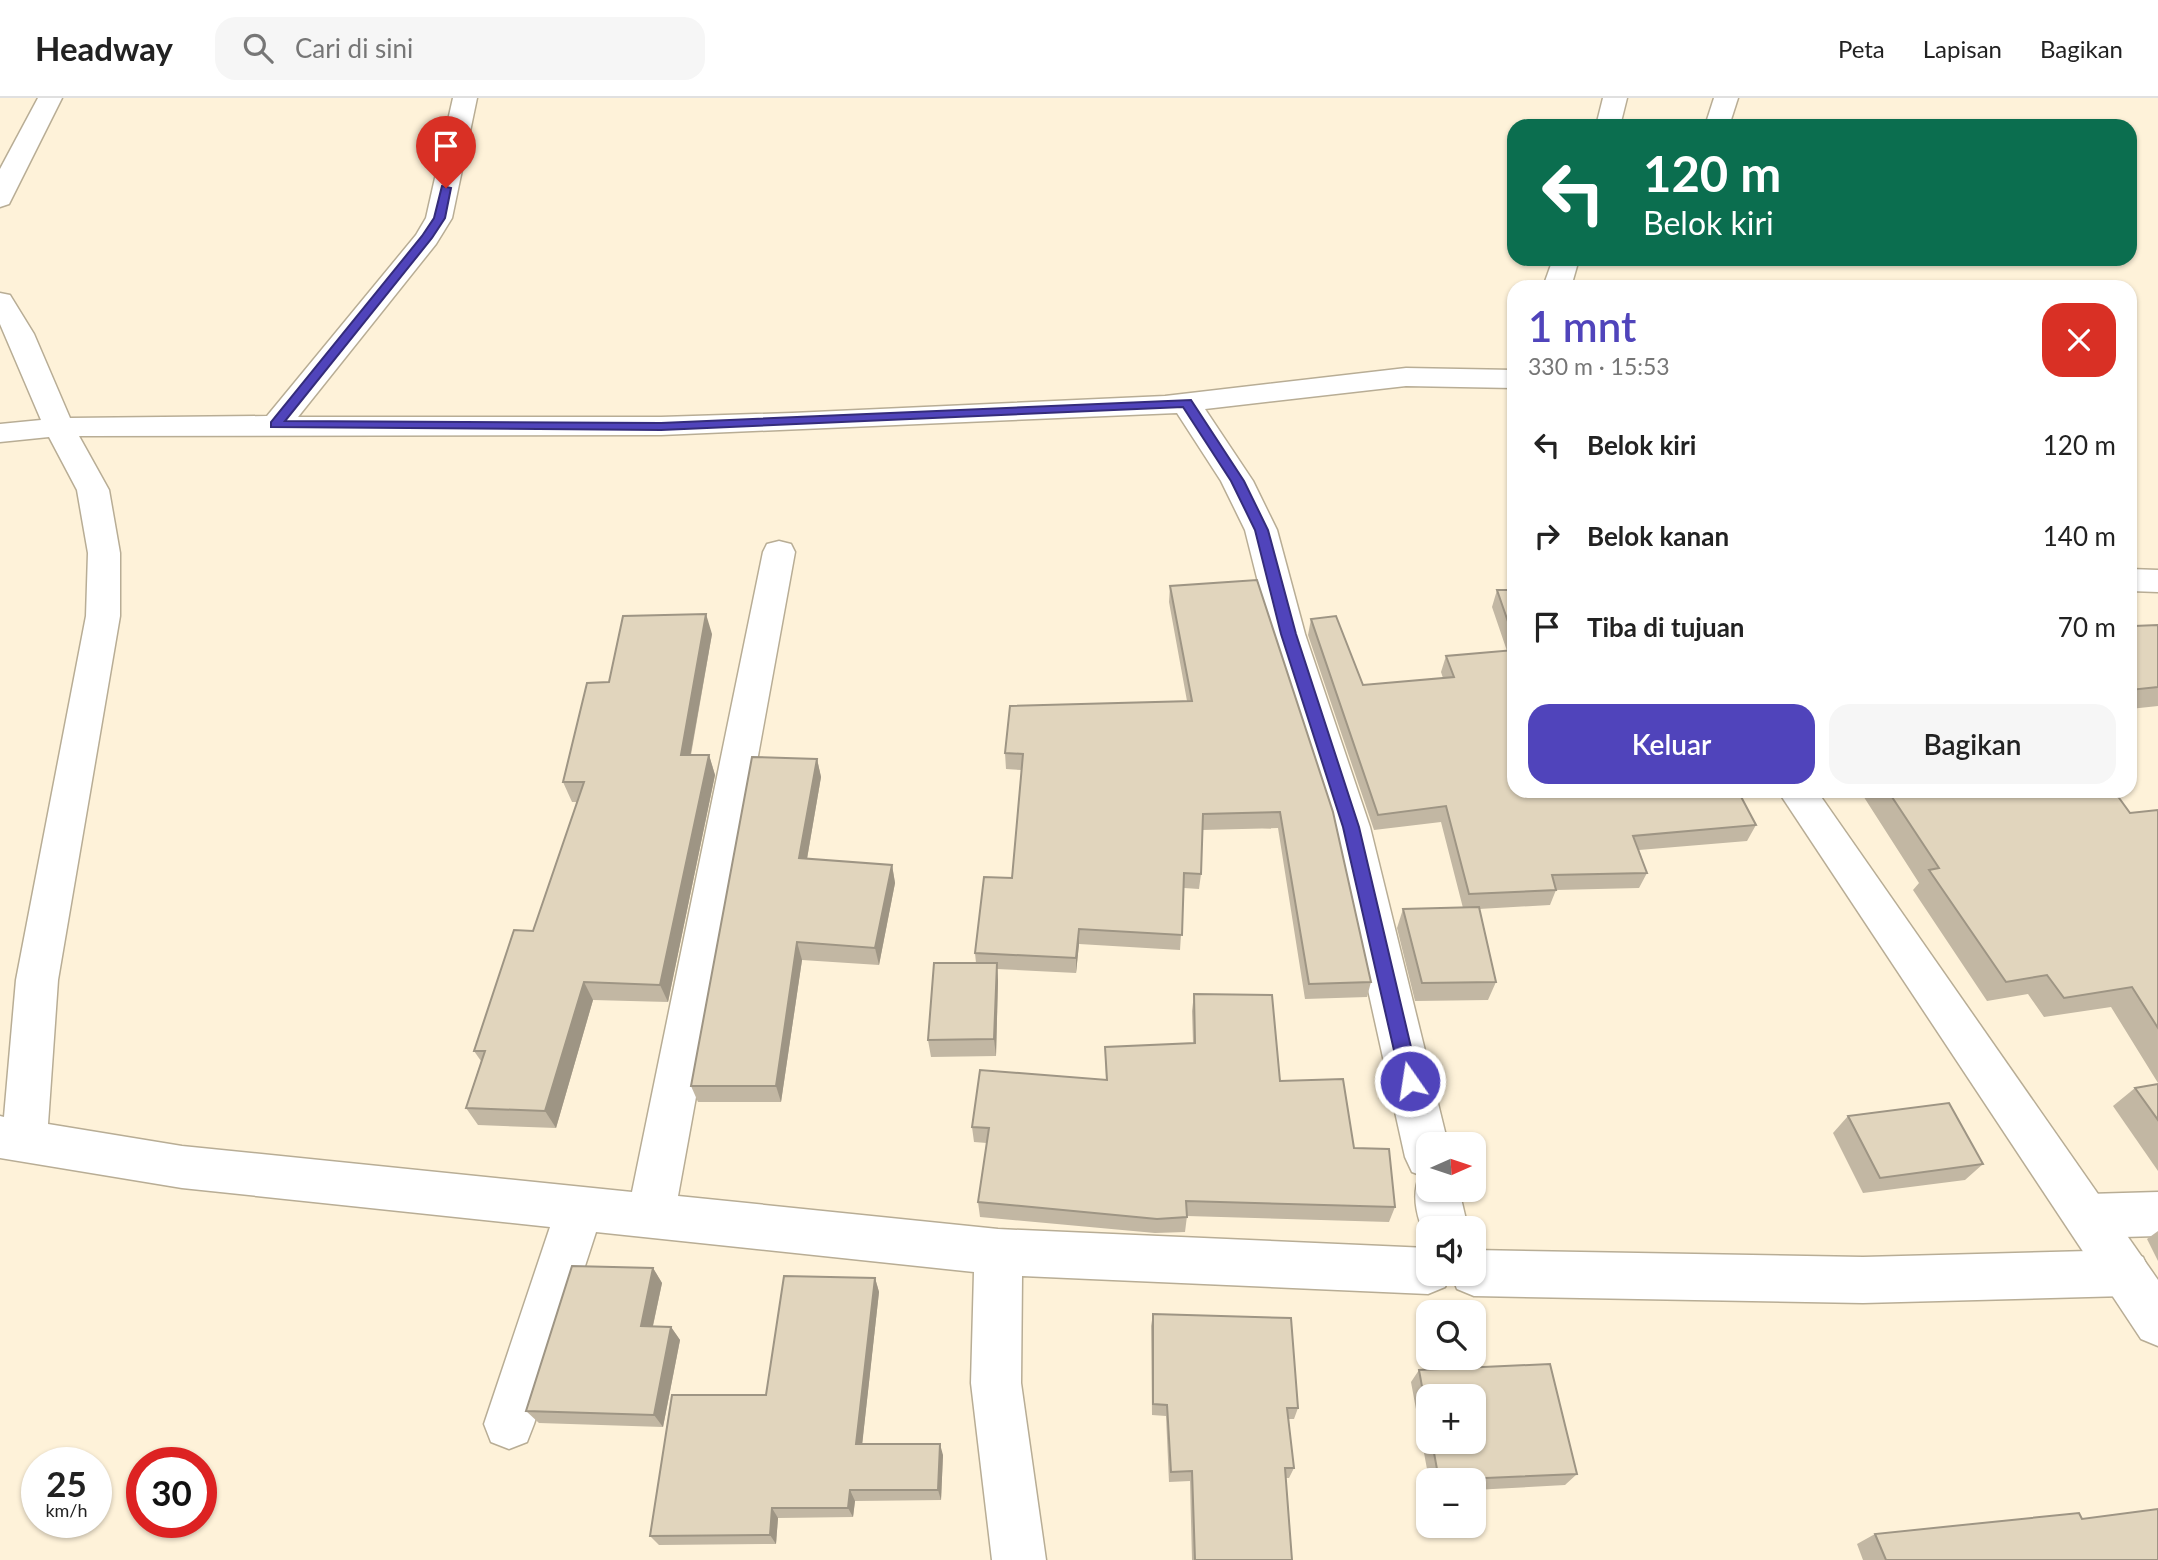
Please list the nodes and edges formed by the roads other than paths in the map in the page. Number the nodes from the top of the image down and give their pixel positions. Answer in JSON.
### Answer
{"nodes":[{"id":1,"x":50,"y":98,"type":"edge"},
{"id":2,"x":465,"y":98,"type":"edge"},
{"id":3,"x":1615,"y":98,"type":"edge"},
{"id":4,"x":1726,"y":98,"type":"edge"},
{"id":5,"x":1610,"y":119,"type":"edge"},
{"id":6,"x":1719,"y":119,"type":"edge"},
{"id":7,"x":0,"y":199,"type":"edge"},
{"id":8,"x":0,"y":301,"type":"edge"},
{"id":9,"x":1507,"y":379,"type":"edge"},
{"id":10,"x":1186,"y":403,"type":"junction"},
{"id":11,"x":275,"y":425,"type":"junction"},
{"id":12,"x":59,"y":427,"type":"junction"},
{"id":13,"x":0,"y":433,"type":"edge"},
{"id":14,"x":779,"y":552,"type":"dead end"},
{"id":15,"x":2137,"y":580,"type":"edge"},
{"id":16,"x":2158,"y":581,"type":"edge"},
{"id":17,"x":1802,"y":798,"type":"edge"},
{"id":18,"x":1422,"y":1132,"type":"edge"},
{"id":19,"x":12,"y":1138,"type":"edge"},
{"id":20,"x":580,"y":1208,"type":"junction"},
{"id":21,"x":2158,"y":1213,"type":"edge"},
{"id":22,"x":651,"y":1215,"type":"junction"},
{"id":23,"x":2088,"y":1216,"type":"junction"},
{"id":24,"x":998,"y":1252,"type":"junction"},
{"id":25,"x":1416,"y":1270,"type":"edge"},
{"id":26,"x":1486,"y":1273,"type":"edge"},
{"id":27,"x":2126,"y":1273,"type":"junction"},
{"id":28,"x":2158,"y":1322,"type":"edge"},
{"id":29,"x":509,"y":1424,"type":"dead end"},
{"id":30,"x":1019,"y":1560,"type":"edge"}],
"edges":[{"from":1,"to":7,"type":"street"},
{"from":2,"to":11,"type":"street"},
{"from":3,"to":5,"type":"street"},
{"from":4,"to":6,"type":"street"},
{"from":8,"to":12,"type":"street"},
{"from":9,"to":10,"type":"street"},
{"from":10,"to":11,"type":"street"},
{"from":10,"to":18,"type":"street"},
{"from":11,"to":12,"type":"street"},
{"from":12,"to":13,"type":"street"},
{"from":12,"to":19,"type":"street"},
{"from":14,"to":22,"type":"street"},
{"from":15,"to":16,"type":"street"},
{"from":17,"to":23,"type":"street"},
{"from":19,"to":20,"type":"street"},
{"from":20,"to":22,"type":"street"},
{"from":20,"to":29,"type":"street"},
{"from":21,"to":23,"type":"street"},
{"from":22,"to":24,"type":"street"},
{"from":23,"to":27,"type":"street"},
{"from":24,"to":25,"type":"street"},
{"from":24,"to":30,"type":"street"},
{"from":26,"to":27,"type":"street"},
{"from":27,"to":28,"type":"street"}]}
